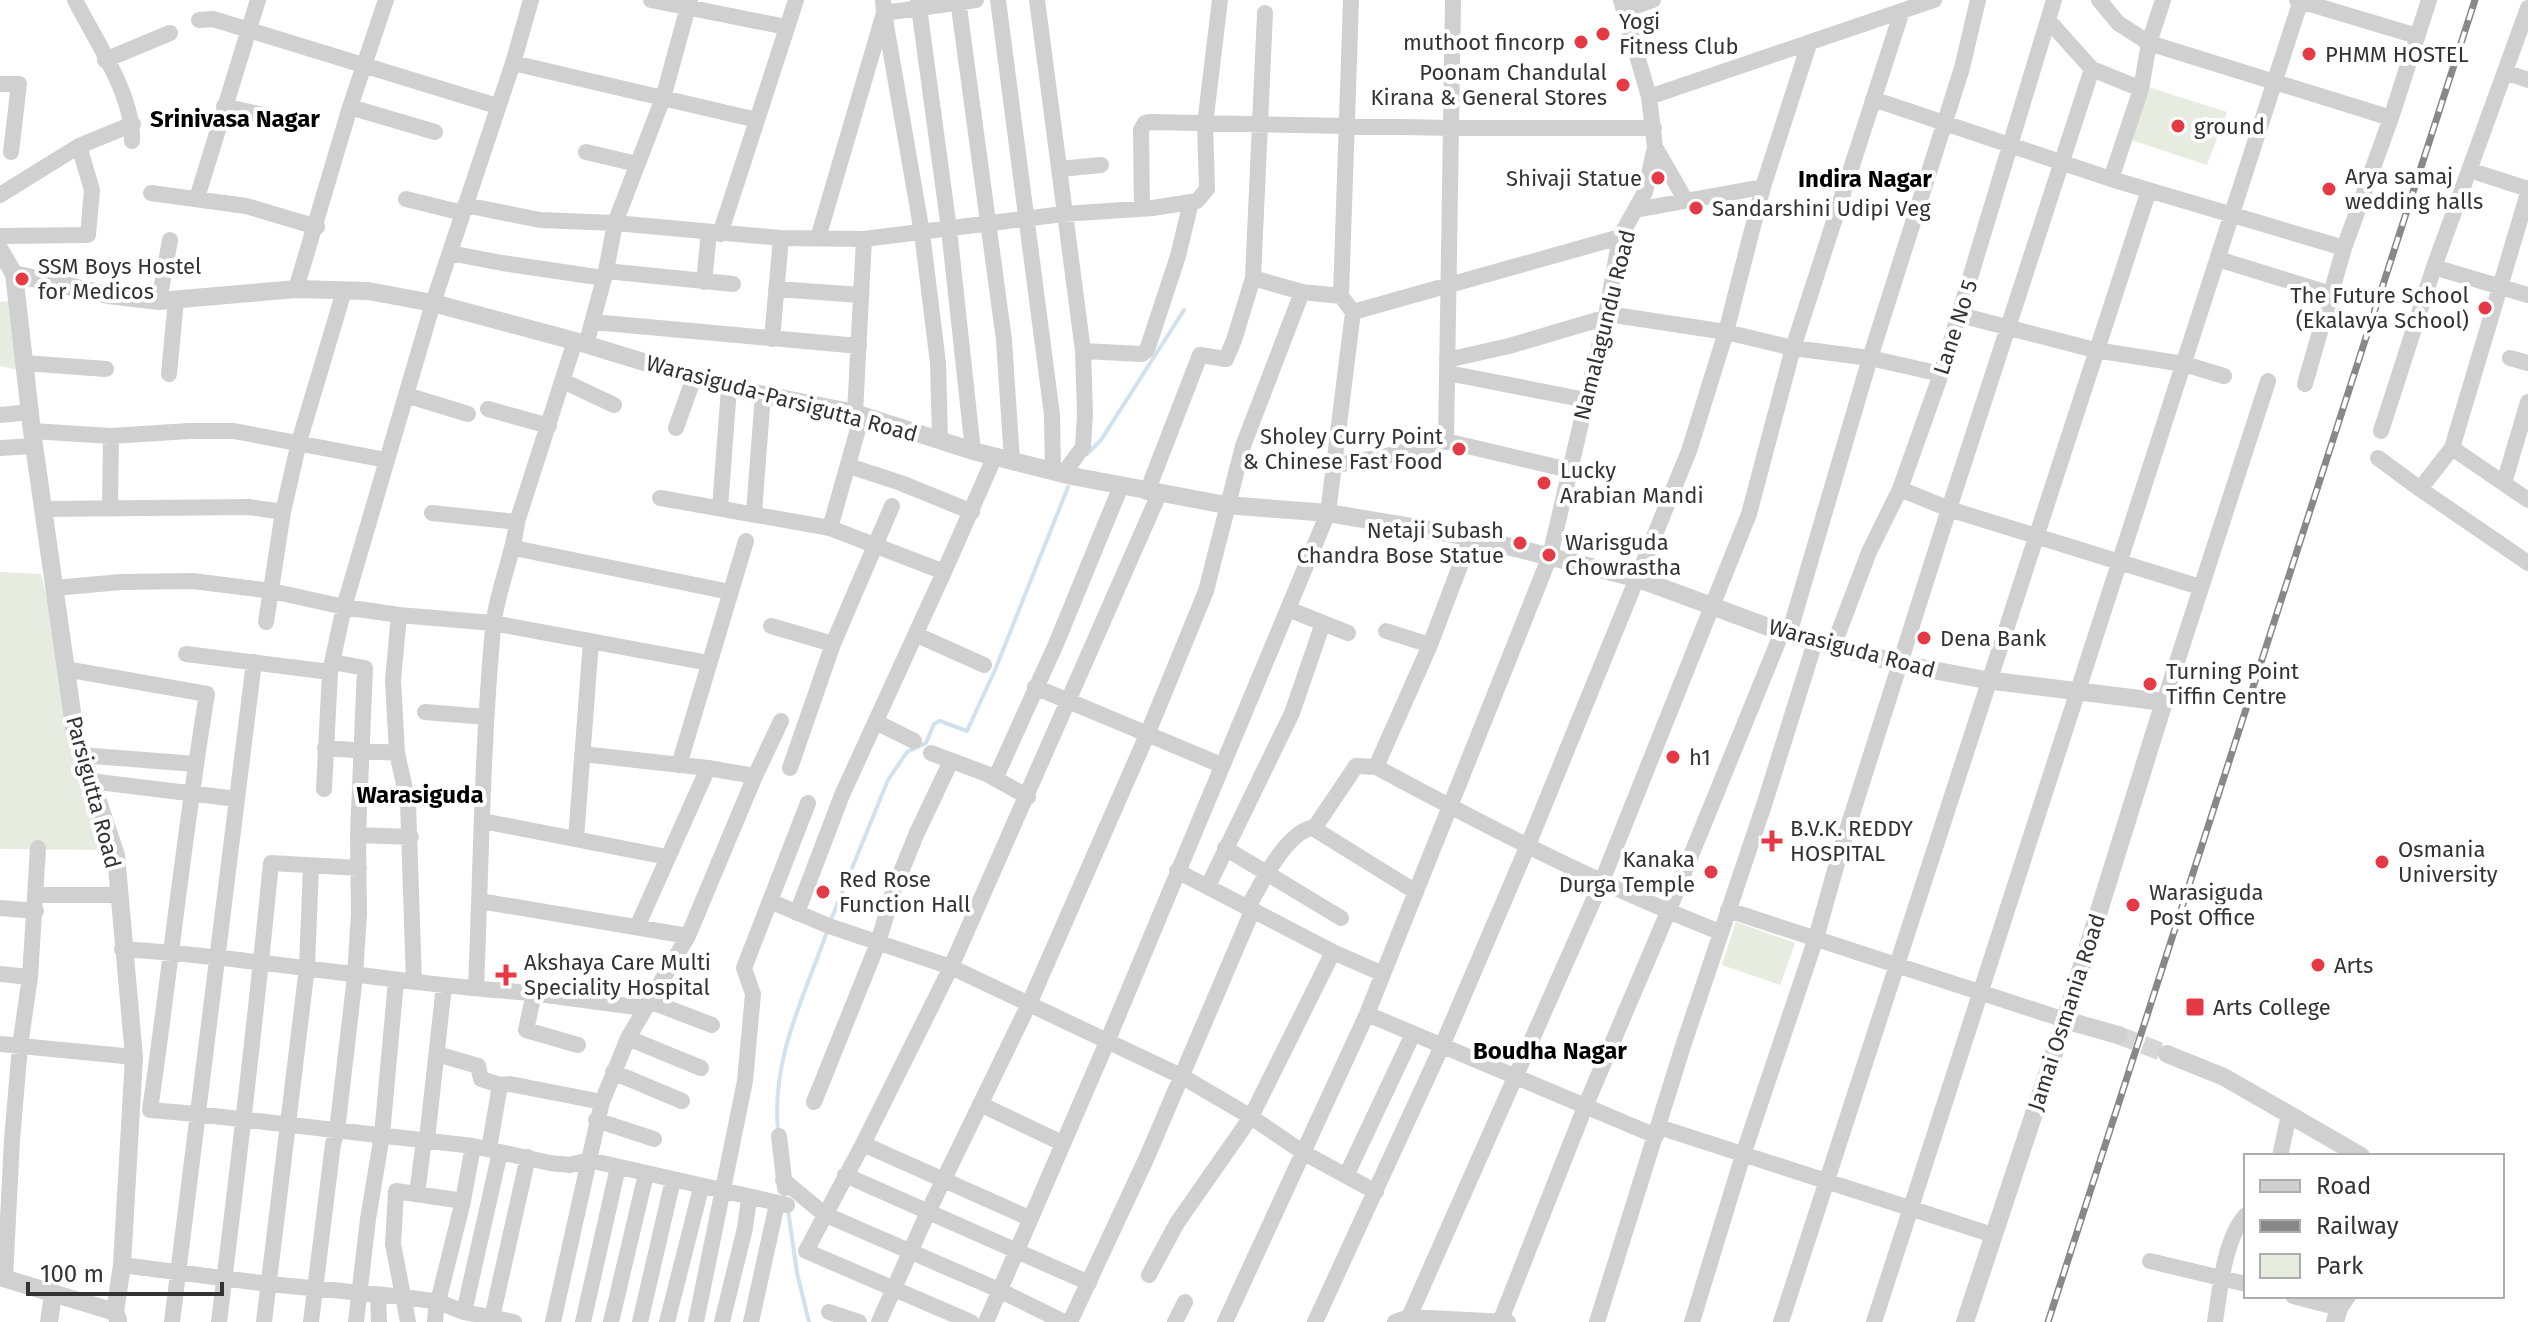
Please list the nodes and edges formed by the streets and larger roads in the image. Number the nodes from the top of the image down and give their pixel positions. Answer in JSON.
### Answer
{"nodes":[{"id":1,"x":75,"y":0,"type":"edge"},
{"id":2,"x":258,"y":0,"type":"edge"},
{"id":3,"x":386,"y":0,"type":"edge"},
{"id":4,"x":531,"y":0,"type":"edge"},
{"id":5,"x":651,"y":0,"type":"edge"},
{"id":6,"x":796,"y":0,"type":"edge"},
{"id":7,"x":976,"y":0,"type":"edge"},
{"id":8,"x":998,"y":0,"type":"edge"},
{"id":9,"x":1037,"y":0,"type":"edge"},
{"id":10,"x":1220,"y":0,"type":"edge"},
{"id":11,"x":1351,"y":0,"type":"edge"},
{"id":12,"x":1453,"y":0,"type":"edge"},
{"id":13,"x":1653,"y":0,"type":"edge"},
{"id":14,"x":1934,"y":0,"type":"edge"},
{"id":15,"x":1978,"y":0,"type":"edge"},
{"id":16,"x":2054,"y":0,"type":"edge"},
{"id":17,"x":2099,"y":0,"type":"edge"},
{"id":18,"x":2163,"y":0,"type":"edge"},
{"id":19,"x":2300,"y":0,"type":"edge"},
{"id":20,"x":2429,"y":0,"type":"edge"},
{"id":21,"x":958,"y":1,"type":"edge"},
{"id":22,"x":689,"y":4,"type":"edge"},
{"id":23,"x":918,"y":4,"type":"edge"},
{"id":24,"x":1623,"y":5,"type":"edge"},
{"id":25,"x":883,"y":6,"type":"edge"},
{"id":26,"x":2528,"y":8,"type":"edge"},
{"id":27,"x":1902,"y":11,"type":"junction"},
{"id":28,"x":1265,"y":13,"type":"dead end"},
{"id":29,"x":199,"y":20,"type":"dead end"},
{"id":30,"x":2048,"y":20,"type":"junction"},
{"id":31,"x":786,"y":27,"type":"junction"},
{"id":32,"x":249,"y":30,"type":"junction"},
{"id":33,"x":170,"y":33,"type":"dead end"},
{"id":34,"x":2417,"y":36,"type":"junction"},
{"id":35,"x":2149,"y":43,"type":"junction"},
{"id":36,"x":1809,"y":44,"type":"junction"},
{"id":37,"x":105,"y":60,"type":"junction"},
{"id":38,"x":513,"y":63,"type":"junction"},
{"id":39,"x":364,"y":66,"type":"junction"},
{"id":40,"x":2092,"y":69,"type":"junction"},
{"id":41,"x":2505,"y":72,"type":"junction"},
{"id":42,"x":2528,"y":80,"type":"edge"},
{"id":43,"x":2275,"y":82,"type":"junction"},
{"id":44,"x":0,"y":84,"type":"edge"},
{"id":45,"x":2141,"y":89,"type":"junction"},
{"id":46,"x":1649,"y":97,"type":"junction"},
{"id":47,"x":663,"y":98,"type":"junction"},
{"id":48,"x":1873,"y":99,"type":"junction"},
{"id":49,"x":224,"y":106,"type":"junction"},
{"id":50,"x":497,"y":106,"type":"junction"},
{"id":51,"x":350,"y":107,"type":"junction"},
{"id":52,"x":2391,"y":118,"type":"junction"},
{"id":53,"x":279,"y":119,"type":"dead end"},
{"id":54,"x":757,"y":120,"type":"junction"},
{"id":55,"x":1205,"y":124,"type":"junction"},
{"id":56,"x":1943,"y":124,"type":"junction"},
{"id":57,"x":1261,"y":126,"type":"junction"},
{"id":58,"x":1349,"y":127,"type":"junction"},
{"id":59,"x":1452,"y":128,"type":"junction"},
{"id":60,"x":1654,"y":128,"type":"junction"},
{"id":61,"x":435,"y":132,"type":"dead end"},
{"id":62,"x":2010,"y":144,"type":"junction"},
{"id":63,"x":79,"y":146,"type":"junction"},
{"id":64,"x":1655,"y":147,"type":"junction"},
{"id":65,"x":11,"y":152,"type":"dead end"},
{"id":66,"x":586,"y":152,"type":"dead end"},
{"id":67,"x":2062,"y":161,"type":"junction"},
{"id":68,"x":637,"y":164,"type":"junction"},
{"id":69,"x":1101,"y":165,"type":"dead end"},
{"id":70,"x":1059,"y":169,"type":"junction"},
{"id":71,"x":2469,"y":170,"type":"junction"},
{"id":72,"x":2111,"y":179,"type":"junction"},
{"id":73,"x":1763,"y":187,"type":"junction"},
{"id":74,"x":2149,"y":190,"type":"junction"},
{"id":75,"x":2528,"y":191,"type":"edge"},
{"id":76,"x":151,"y":193,"type":"dead end"},
{"id":77,"x":0,"y":195,"type":"edge"},
{"id":78,"x":197,"y":198,"type":"junction"},
{"id":79,"x":406,"y":199,"type":"dead end"},
{"id":80,"x":1686,"y":201,"type":"junction"},
{"id":81,"x":1191,"y":202,"type":"junction"},
{"id":82,"x":1142,"y":208,"type":"junction"},
{"id":83,"x":464,"y":209,"type":"junction"},
{"id":84,"x":1635,"y":210,"type":"junction"},
{"id":85,"x":1063,"y":214,"type":"junction"},
{"id":86,"x":2231,"y":215,"type":"junction"},
{"id":87,"x":1027,"y":220,"type":"junction"},
{"id":88,"x":615,"y":223,"type":"junction"},
{"id":89,"x":988,"y":225,"type":"junction"},
{"id":90,"x":317,"y":227,"type":"junction"},
{"id":91,"x":949,"y":229,"type":"junction"},
{"id":92,"x":715,"y":233,"type":"junction"},
{"id":93,"x":922,"y":233,"type":"junction"},
{"id":94,"x":0,"y":236,"type":"edge"},
{"id":95,"x":1620,"y":237,"type":"junction"},
{"id":96,"x":781,"y":238,"type":"junction"},
{"id":97,"x":818,"y":238,"type":"junction"},
{"id":98,"x":864,"y":239,"type":"junction"},
{"id":99,"x":170,"y":240,"type":"dead end"},
{"id":100,"x":2344,"y":248,"type":"junction"},
{"id":101,"x":0,"y":250,"type":"edge"},
{"id":102,"x":450,"y":253,"type":"junction"},
{"id":103,"x":2218,"y":259,"type":"junction"},
{"id":104,"x":2434,"y":267,"type":"junction"},
{"id":105,"x":7,"y":273,"type":"edge"},
{"id":106,"x":605,"y":274,"type":"junction"},
{"id":107,"x":1253,"y":278,"type":"junction"},
{"id":108,"x":704,"y":282,"type":"junction"},
{"id":109,"x":733,"y":284,"type":"dead end"},
{"id":110,"x":1451,"y":286,"type":"junction"},
{"id":111,"x":2499,"y":287,"type":"junction"},
{"id":112,"x":296,"y":289,"type":"junction"},
{"id":113,"x":776,"y":289,"type":"junction"},
{"id":114,"x":344,"y":291,"type":"junction"},
{"id":115,"x":1302,"y":292,"type":"junction"},
{"id":116,"x":2331,"y":294,"type":"junction"},
{"id":117,"x":861,"y":295,"type":"junction"},
{"id":118,"x":2528,"y":295,"type":"edge"},
{"id":119,"x":1341,"y":296,"type":"junction"},
{"id":120,"x":168,"y":301,"type":"junction"},
{"id":121,"x":433,"y":303,"type":"junction"},
{"id":122,"x":1353,"y":312,"type":"junction"},
{"id":123,"x":1960,"y":315,"type":"junction"},
{"id":124,"x":1606,"y":316,"type":"junction"},
{"id":125,"x":593,"y":322,"type":"junction"},
{"id":126,"x":2007,"y":327,"type":"junction"},
{"id":127,"x":1726,"y":332,"type":"junction"},
{"id":128,"x":772,"y":339,"type":"junction"},
{"id":129,"x":581,"y":343,"type":"junction"},
{"id":130,"x":859,"y":346,"type":"junction"},
{"id":131,"x":1793,"y":348,"type":"junction"},
{"id":132,"x":2095,"y":350,"type":"junction"},
{"id":133,"x":1083,"y":351,"type":"junction"},
{"id":134,"x":1870,"y":358,"type":"junction"},
{"id":135,"x":2510,"y":358,"type":"dead end"},
{"id":136,"x":24,"y":363,"type":"junction"},
{"id":137,"x":2528,"y":363,"type":"edge"},
{"id":138,"x":2184,"y":364,"type":"junction"},
{"id":139,"x":1447,"y":366,"type":"junction"},
{"id":140,"x":106,"y":369,"type":"dead end"},
{"id":141,"x":169,"y":374,"type":"dead end"},
{"id":142,"x":1941,"y":374,"type":"junction"},
{"id":143,"x":2224,"y":376,"type":"dead end"},
{"id":144,"x":694,"y":377,"type":"junction"},
{"id":145,"x":2268,"y":381,"type":"dead end"},
{"id":146,"x":2305,"y":384,"type":"dead end"},
{"id":147,"x":559,"y":386,"type":"junction"},
{"id":148,"x":729,"y":388,"type":"junction"},
{"id":149,"x":763,"y":394,"type":"junction"},
{"id":150,"x":406,"y":395,"type":"junction"},
{"id":151,"x":1586,"y":400,"type":"junction"},
{"id":152,"x":2528,"y":402,"type":"edge"},
{"id":153,"x":614,"y":405,"type":"dead end"},
{"id":154,"x":488,"y":409,"type":"dead end"},
{"id":155,"x":30,"y":412,"type":"junction"},
{"id":156,"x":468,"y":414,"type":"dead end"},
{"id":157,"x":859,"y":414,"type":"junction"},
{"id":158,"x":0,"y":415,"type":"edge"},
{"id":159,"x":549,"y":426,"type":"junction"},
{"id":160,"x":676,"y":428,"type":"dead end"},
{"id":161,"x":2381,"y":431,"type":"dead end"},
{"id":162,"x":111,"y":436,"type":"junction"},
{"id":163,"x":33,"y":439,"type":"junction"},
{"id":164,"x":940,"y":439,"type":"junction"},
{"id":165,"x":1446,"y":441,"type":"junction"},
{"id":166,"x":299,"y":442,"type":"junction"},
{"id":167,"x":0,"y":448,"type":"edge"},
{"id":168,"x":2452,"y":448,"type":"junction"},
{"id":169,"x":973,"y":451,"type":"junction"},
{"id":170,"x":2378,"y":458,"type":"dead end"},
{"id":171,"x":1004,"y":459,"type":"junction"},
{"id":172,"x":386,"y":460,"type":"junction"},
{"id":173,"x":849,"y":466,"type":"junction"},
{"id":174,"x":1332,"y":466,"type":"junction"},
{"id":175,"x":1569,"y":470,"type":"junction"},
{"id":176,"x":1058,"y":472,"type":"junction"},
{"id":177,"x":2504,"y":483,"type":"junction"},
{"id":178,"x":1121,"y":486,"type":"junction"},
{"id":179,"x":1900,"y":489,"type":"junction"},
{"id":180,"x":2420,"y":489,"type":"junction"},
{"id":181,"x":1153,"y":493,"type":"junction"},
{"id":182,"x":660,"y":498,"type":"dead end"},
{"id":183,"x":2528,"y":500,"type":"edge"},
{"id":184,"x":1226,"y":505,"type":"junction"},
{"id":185,"x":892,"y":506,"type":"dead end"},
{"id":186,"x":110,"y":508,"type":"junction"},
{"id":187,"x":720,"y":508,"type":"junction"},
{"id":188,"x":43,"y":509,"type":"junction"},
{"id":189,"x":1949,"y":509,"type":"junction"},
{"id":190,"x":283,"y":512,"type":"junction"},
{"id":191,"x":972,"y":512,"type":"junction"},
{"id":192,"x":432,"y":513,"type":"dead end"},
{"id":193,"x":754,"y":513,"type":"junction"},
{"id":194,"x":1328,"y":513,"type":"junction"},
{"id":195,"x":517,"y":522,"type":"junction"},
{"id":196,"x":830,"y":528,"type":"junction"},
{"id":197,"x":2035,"y":535,"type":"junction"},
{"id":198,"x":1471,"y":537,"type":"junction"},
{"id":199,"x":746,"y":541,"type":"dead end"},
{"id":200,"x":874,"y":546,"type":"junction"},
{"id":201,"x":514,"y":548,"type":"junction"},
{"id":202,"x":2525,"y":555,"type":"edge"},
{"id":203,"x":1550,"y":556,"type":"junction"},
{"id":204,"x":2119,"y":562,"type":"junction"},
{"id":205,"x":944,"y":572,"type":"junction"},
{"id":206,"x":1636,"y":578,"type":"junction"},
{"id":207,"x":2200,"y":587,"type":"junction"},
{"id":208,"x":55,"y":588,"type":"junction"},
{"id":209,"x":272,"y":591,"type":"junction"},
{"id":210,"x":730,"y":592,"type":"junction"},
{"id":211,"x":1712,"y":605,"type":"junction"},
{"id":212,"x":344,"y":607,"type":"junction"},
{"id":213,"x":1288,"y":609,"type":"junction"},
{"id":214,"x":399,"y":615,"type":"junction"},
{"id":215,"x":266,"y":622,"type":"dead end"},
{"id":216,"x":493,"y":623,"type":"junction"},
{"id":217,"x":1323,"y":623,"type":"junction"},
{"id":218,"x":771,"y":626,"type":"dead end"},
{"id":219,"x":1386,"y":631,"type":"dead end"},
{"id":220,"x":1348,"y":633,"type":"dead end"},
{"id":221,"x":1785,"y":633,"type":"junction"},
{"id":222,"x":917,"y":635,"type":"junction"},
{"id":223,"x":591,"y":641,"type":"junction"},
{"id":224,"x":833,"y":644,"type":"junction"},
{"id":225,"x":1824,"y":644,"type":"junction"},
{"id":226,"x":1430,"y":645,"type":"junction"},
{"id":227,"x":186,"y":654,"type":"dead end"},
{"id":228,"x":254,"y":662,"type":"junction"},
{"id":229,"x":709,"y":663,"type":"junction"},
{"id":230,"x":1901,"y":664,"type":"junction"},
{"id":231,"x":984,"y":665,"type":"dead end"},
{"id":232,"x":331,"y":667,"type":"junction"},
{"id":233,"x":365,"y":668,"type":"junction"},
{"id":234,"x":65,"y":669,"type":"junction"},
{"id":235,"x":394,"y":670,"type":"junction"},
{"id":236,"x":1986,"y":680,"type":"junction"},
{"id":237,"x":1035,"y":687,"type":"junction"},
{"id":238,"x":2079,"y":690,"type":"junction"},
{"id":239,"x":1070,"y":702,"type":"junction"},
{"id":240,"x":2164,"y":702,"type":"junction"},
{"id":241,"x":425,"y":712,"type":"dead end"},
{"id":242,"x":486,"y":717,"type":"junction"},
{"id":243,"x":781,"y":721,"type":"dead end"},
{"id":244,"x":876,"y":722,"type":"junction"},
{"id":245,"x":1147,"y":735,"type":"junction"},
{"id":246,"x":914,"y":741,"type":"dead end"},
{"id":247,"x":325,"y":748,"type":"junction"},
{"id":248,"x":362,"y":750,"type":"junction"},
{"id":249,"x":397,"y":753,"type":"junction"},
{"id":250,"x":931,"y":753,"type":"dead end"},
{"id":251,"x":582,"y":754,"type":"junction"},
{"id":252,"x":81,"y":755,"type":"junction"},
{"id":253,"x":951,"y":761,"type":"junction"},
{"id":254,"x":195,"y":764,"type":"junction"},
{"id":255,"x":679,"y":765,"type":"junction"},
{"id":256,"x":1221,"y":765,"type":"junction"},
{"id":257,"x":1376,"y":767,"type":"junction"},
{"id":258,"x":708,"y":768,"type":"junction"},
{"id":259,"x":790,"y":768,"type":"dead end"},
{"id":260,"x":755,"y":776,"type":"junction"},
{"id":261,"x":995,"y":779,"type":"junction"},
{"id":262,"x":90,"y":781,"type":"junction"},
{"id":263,"x":324,"y":789,"type":"dead end"},
{"id":264,"x":191,"y":794,"type":"junction"},
{"id":265,"x":1028,"y":797,"type":"junction"},
{"id":266,"x":237,"y":799,"type":"junction"},
{"id":267,"x":808,"y":803,"type":"dead end"},
{"id":268,"x":1451,"y":808,"type":"junction"},
{"id":269,"x":483,"y":821,"type":"junction"},
{"id":270,"x":1316,"y":827,"type":"junction"},
{"id":271,"x":358,"y":835,"type":"junction"},
{"id":272,"x":411,"y":837,"type":"junction"},
{"id":273,"x":576,"y":839,"type":"junction"},
{"id":274,"x":1528,"y":845,"type":"junction"},
{"id":275,"x":38,"y":848,"type":"dead end"},
{"id":276,"x":1225,"y":848,"type":"junction"},
{"id":277,"x":667,"y":857,"type":"junction"},
{"id":278,"x":311,"y":866,"type":"junction"},
{"id":279,"x":359,"y":868,"type":"junction"},
{"id":280,"x":1177,"y":871,"type":"junction"},
{"id":281,"x":1268,"y":873,"type":"junction"},
{"id":282,"x":1602,"y":881,"type":"junction"},
{"id":283,"x":1208,"y":886,"type":"junction"},
{"id":284,"x":1416,"y":892,"type":"junction"},
{"id":285,"x":120,"y":895,"type":"junction"},
{"id":286,"x":480,"y":901,"type":"junction"},
{"id":287,"x":772,"y":902,"type":"junction"},
{"id":288,"x":36,"y":903,"type":"junction"},
{"id":289,"x":0,"y":908,"type":"edge"},
{"id":290,"x":1250,"y":908,"type":"junction"},
{"id":291,"x":1728,"y":910,"type":"junction"},
{"id":292,"x":1668,"y":912,"type":"junction"},
{"id":293,"x":797,"y":913,"type":"junction"},
{"id":294,"x":1341,"y":918,"type":"dead end"},
{"id":295,"x":637,"y":927,"type":"junction"},
{"id":296,"x":1720,"y":932,"type":"junction"},
{"id":297,"x":688,"y":936,"type":"junction"},
{"id":298,"x":1816,"y":938,"type":"junction"},
{"id":299,"x":878,"y":943,"type":"junction"},
{"id":300,"x":122,"y":949,"type":"junction"},
{"id":301,"x":173,"y":952,"type":"junction"},
{"id":302,"x":1333,"y":952,"type":"junction"},
{"id":303,"x":218,"y":957,"type":"junction"},
{"id":304,"x":261,"y":963,"type":"junction"},
{"id":305,"x":1898,"y":964,"type":"junction"},
{"id":306,"x":307,"y":967,"type":"junction"},
{"id":307,"x":951,"y":967,"type":"junction"},
{"id":308,"x":0,"y":974,"type":"edge"},
{"id":309,"x":1383,"y":974,"type":"junction"},
{"id":310,"x":355,"y":976,"type":"junction"},
{"id":311,"x":30,"y":977,"type":"junction"},
{"id":312,"x":396,"y":981,"type":"junction"},
{"id":313,"x":414,"y":982,"type":"junction"},
{"id":314,"x":444,"y":986,"type":"junction"},
{"id":315,"x":473,"y":988,"type":"junction"},
{"id":316,"x":1981,"y":991,"type":"junction"},
{"id":317,"x":534,"y":993,"type":"junction"},
{"id":318,"x":649,"y":1001,"type":"junction"},
{"id":319,"x":1029,"y":1004,"type":"junction"},
{"id":320,"x":1367,"y":1014,"type":"junction"},
{"id":321,"x":2065,"y":1020,"type":"junction"},
{"id":322,"x":712,"y":1025,"type":"dead end"},
{"id":323,"x":1413,"y":1034,"type":"junction"},
{"id":324,"x":2118,"y":1035,"type":"tunnel mouth"},
{"id":325,"x":628,"y":1038,"type":"junction"},
{"id":326,"x":1107,"y":1042,"type":"junction"},
{"id":327,"x":0,"y":1044,"type":"edge"},
{"id":328,"x":578,"y":1045,"type":"dead end"},
{"id":329,"x":20,"y":1046,"type":"junction"},
{"id":330,"x":1442,"y":1046,"type":"junction"},
{"id":331,"x":437,"y":1054,"type":"junction"},
{"id":332,"x":2167,"y":1054,"type":"tunnel mouth"},
{"id":333,"x":134,"y":1057,"type":"junction"},
{"id":334,"x":701,"y":1068,"type":"dead end"},
{"id":335,"x":613,"y":1072,"type":"junction"},
{"id":336,"x":1183,"y":1077,"type":"junction"},
{"id":337,"x":1517,"y":1077,"type":"junction"},
{"id":338,"x":500,"y":1085,"type":"junction"},
{"id":339,"x":682,"y":1101,"type":"dead end"},
{"id":340,"x":602,"y":1102,"type":"junction"},
{"id":341,"x":814,"y":1102,"type":"dead end"},
{"id":342,"x":980,"y":1104,"type":"junction"},
{"id":343,"x":1585,"y":1107,"type":"junction"},
{"id":344,"x":197,"y":1114,"type":"junction"},
{"id":345,"x":2289,"y":1115,"type":"junction"},
{"id":346,"x":1251,"y":1117,"type":"junction"},
{"id":347,"x":242,"y":1119,"type":"junction"},
{"id":348,"x":596,"y":1120,"type":"junction"},
{"id":349,"x":289,"y":1126,"type":"junction"},
{"id":350,"x":337,"y":1131,"type":"junction"},
{"id":351,"x":1657,"y":1131,"type":"junction"},
{"id":352,"x":382,"y":1135,"type":"junction"},
{"id":353,"x":779,"y":1136,"type":"dead end"},
{"id":354,"x":426,"y":1139,"type":"junction"},
{"id":355,"x":654,"y":1139,"type":"dead end"},
{"id":356,"x":1062,"y":1143,"type":"junction"},
{"id":357,"x":863,"y":1144,"type":"junction"},
{"id":358,"x":487,"y":1149,"type":"junction"},
{"id":359,"x":1304,"y":1153,"type":"junction"},
{"id":360,"x":2280,"y":1154,"type":"edge"},
{"id":361,"x":2357,"y":1154,"type":"edge"},
{"id":362,"x":1743,"y":1155,"type":"junction"},
{"id":363,"x":528,"y":1157,"type":"junction"},
{"id":364,"x":589,"y":1160,"type":"junction"},
{"id":365,"x":618,"y":1167,"type":"junction"},
{"id":366,"x":646,"y":1174,"type":"junction"},
{"id":367,"x":845,"y":1175,"type":"junction"},
{"id":368,"x":1346,"y":1176,"type":"junction"},
{"id":369,"x":673,"y":1180,"type":"junction"},
{"id":370,"x":783,"y":1180,"type":"junction"},
{"id":371,"x":943,"y":1182,"type":"junction"},
{"id":372,"x":1827,"y":1182,"type":"junction"},
{"id":373,"x":701,"y":1188,"type":"junction"},
{"id":374,"x":724,"y":1192,"type":"junction"},
{"id":375,"x":1376,"y":1192,"type":"junction"},
{"id":376,"x":417,"y":1194,"type":"junction"},
{"id":377,"x":749,"y":1198,"type":"junction"},
{"id":378,"x":463,"y":1201,"type":"junction"},
{"id":379,"x":783,"y":1202,"type":"junction"},
{"id":380,"x":1911,"y":1207,"type":"junction"},
{"id":381,"x":928,"y":1212,"type":"junction"},
{"id":382,"x":824,"y":1214,"type":"junction"},
{"id":383,"x":1029,"y":1218,"type":"junction"},
{"id":384,"x":2244,"y":1218,"type":"edge"},
{"id":385,"x":1993,"y":1235,"type":"junction"},
{"id":386,"x":910,"y":1251,"type":"junction"},
{"id":387,"x":1015,"y":1251,"type":"junction"},
{"id":388,"x":2150,"y":1261,"type":"dead end"},
{"id":389,"x":122,"y":1265,"type":"junction"},
{"id":390,"x":178,"y":1272,"type":"junction"},
{"id":391,"x":1149,"y":1275,"type":"dead end"},
{"id":392,"x":2,"y":1277,"type":"edge"},
{"id":393,"x":2222,"y":1277,"type":"junction"},
{"id":394,"x":224,"y":1278,"type":"junction"},
{"id":395,"x":1089,"y":1283,"type":"junction"},
{"id":396,"x":2244,"y":1283,"type":"edge"},
{"id":397,"x":269,"y":1284,"type":"junction"},
{"id":398,"x":315,"y":1288,"type":"junction"},
{"id":399,"x":894,"y":1288,"type":"junction"},
{"id":400,"x":999,"y":1290,"type":"junction"},
{"id":401,"x":360,"y":1293,"type":"junction"},
{"id":402,"x":53,"y":1295,"type":"junction"},
{"id":403,"x":378,"y":1295,"type":"junction"},
{"id":404,"x":405,"y":1297,"type":"junction"},
{"id":405,"x":2300,"y":1298,"type":"edge"},
{"id":406,"x":439,"y":1302,"type":"junction"},
{"id":407,"x":1185,"y":1302,"type":"dead end"},
{"id":408,"x":2340,"y":1309,"type":"edge"},
{"id":409,"x":464,"y":1312,"type":"junction"},
{"id":410,"x":829,"y":1312,"type":"dead end"},
{"id":411,"x":117,"y":1317,"type":"edge"},
{"id":412,"x":492,"y":1320,"type":"edge"},
{"id":413,"x":1402,"y":1320,"type":"edge"},
{"id":414,"x":1444,"y":1320,"type":"edge"},
{"id":415,"x":1503,"y":1321,"type":"edge"},
{"id":416,"x":49,"y":1322,"type":"edge"},
{"id":417,"x":172,"y":1322,"type":"edge"},
{"id":418,"x":219,"y":1322,"type":"edge"},
{"id":419,"x":264,"y":1322,"type":"edge"},
{"id":420,"x":311,"y":1322,"type":"edge"},
{"id":421,"x":356,"y":1322,"type":"edge"},
{"id":422,"x":378,"y":1322,"type":"edge"},
{"id":423,"x":408,"y":1322,"type":"edge"},
{"id":424,"x":435,"y":1322,"type":"edge"},
{"id":425,"x":514,"y":1322,"type":"edge"},
{"id":426,"x":553,"y":1322,"type":"edge"},
{"id":427,"x":583,"y":1322,"type":"edge"},
{"id":428,"x":611,"y":1322,"type":"edge"},
{"id":429,"x":640,"y":1322,"type":"edge"},
{"id":430,"x":667,"y":1322,"type":"edge"},
{"id":431,"x":696,"y":1322,"type":"edge"},
{"id":432,"x":722,"y":1322,"type":"edge"},
{"id":433,"x":751,"y":1322,"type":"edge"},
{"id":434,"x":859,"y":1322,"type":"edge"},
{"id":435,"x":879,"y":1322,"type":"edge"},
{"id":436,"x":971,"y":1322,"type":"edge"},
{"id":437,"x":986,"y":1322,"type":"edge"},
{"id":438,"x":1067,"y":1322,"type":"edge"},
{"id":439,"x":1175,"y":1322,"type":"edge"},
{"id":440,"x":1225,"y":1322,"type":"edge"},
{"id":441,"x":1315,"y":1322,"type":"edge"},
{"id":442,"x":1597,"y":1322,"type":"edge"},
{"id":443,"x":1692,"y":1322,"type":"edge"},
{"id":444,"x":1781,"y":1322,"type":"edge"},
{"id":445,"x":1874,"y":1322,"type":"edge"},
{"id":446,"x":1965,"y":1322,"type":"edge"},
{"id":447,"x":2215,"y":1322,"type":"edge"}],
"edges":[{"from":1,"to":37,"type":"street"},
{"from":2,"to":32,"type":"street"},
{"from":3,"to":39,"type":"street"},
{"from":4,"to":38,"type":"street"},
{"from":5,"to":22,"type":"street"},
{"from":6,"to":31,"type":"street"},
{"from":7,"to":21,"type":"street"},
{"from":8,"to":87,"type":"street"},
{"from":9,"to":70,"type":"street"},
{"from":10,"to":55,"type":"street"},
{"from":11,"to":58,"type":"street"},
{"from":12,"to":59,"type":"street"},
{"from":13,"to":24,"type":"street"},
{"from":14,"to":27,"type":"street"},
{"from":15,"to":56,"type":"street"},
{"from":16,"to":30,"type":"street","name":"Lane No 5"},
{"from":17,"to":35,"type":"street"},
{"from":18,"to":35,"type":"street"},
{"from":19,"to":34,"type":"street"},
{"from":19,"to":43,"type":"street"},
{"from":20,"to":34,"type":"street"},
{"from":21,"to":23,"type":"street"},
{"from":21,"to":89,"type":"street"},
{"from":22,"to":31,"type":"street"},
{"from":22,"to":47,"type":"street"},
{"from":23,"to":25,"type":"street"},
{"from":23,"to":91,"type":"street"},
{"from":24,"to":46,"type":"street","name":"Namalagundu Road"},
{"from":25,"to":93,"type":"street"},
{"from":25,"to":97,"type":"street"},
{"from":26,"to":41,"type":"street"},
{"from":27,"to":36,"type":"street"},
{"from":27,"to":48,"type":"street"},
{"from":28,"to":57,"type":"street"},
{"from":29,"to":32,"type":"street"},
{"from":30,"to":40,"type":"street"},
{"from":30,"to":62,"type":"street","name":"Lane No 5"},
{"from":31,"to":54,"type":"street"},
{"from":32,"to":39,"type":"street"},
{"from":32,"to":49,"type":"street"},
{"from":33,"to":37,"type":"street"},
{"from":34,"to":52,"type":"street"},
{"from":35,"to":43,"type":"street"},
{"from":35,"to":45,"type":"street"},
{"from":36,"to":46,"type":"street"},
{"from":36,"to":73,"type":"street"},
{"from":37,"to":63,"type":"street"},
{"from":38,"to":47,"type":"street"},
{"from":38,"to":50,"type":"street"},
{"from":39,"to":50,"type":"street"},
{"from":39,"to":51,"type":"street"},
{"from":40,"to":45,"type":"street"},
{"from":40,"to":67,"type":"street"},
{"from":41,"to":42,"type":"street"},
{"from":41,"to":71,"type":"street"},
{"from":43,"to":52,"type":"street"},
{"from":43,"to":86,"type":"street"},
{"from":44,"to":65,"type":"street"},
{"from":45,"to":72,"type":"street"},
{"from":46,"to":60,"type":"street","name":"Namalagundu Road"},
{"from":47,"to":54,"type":"street"},
{"from":47,"to":68,"type":"street"},
{"from":48,"to":56,"type":"street"},
{"from":48,"to":131,"type":"street"},
{"from":49,"to":53,"type":"street"},
{"from":49,"to":78,"type":"street"},
{"from":50,"to":83,"type":"street"},
{"from":51,"to":61,"type":"street"},
{"from":51,"to":90,"type":"street"},
{"from":52,"to":100,"type":"street"},
{"from":54,"to":92,"type":"street"},
{"from":55,"to":57,"type":"street"},
{"from":55,"to":81,"type":"street"},
{"from":55,"to":82,"type":"street"},
{"from":56,"to":62,"type":"street"},
{"from":56,"to":134,"type":"street"},
{"from":57,"to":58,"type":"street"},
{"from":57,"to":107,"type":"street"},
{"from":58,"to":59,"type":"street"},
{"from":58,"to":119,"type":"street"},
{"from":59,"to":60,"type":"street"},
{"from":59,"to":110,"type":"street"},
{"from":60,"to":64,"type":"street","name":"Namalagundu Road"},
{"from":62,"to":67,"type":"street"},
{"from":62,"to":123,"type":"street","name":"Lane No 5"},
{"from":63,"to":77,"type":"street"},
{"from":63,"to":94,"type":"street"},
{"from":64,"to":80,"type":"street"},
{"from":64,"to":84,"type":"street","name":"Namalagundu Road"},
{"from":66,"to":68,"type":"street"},
{"from":67,"to":72,"type":"street"},
{"from":67,"to":126,"type":"street"},
{"from":68,"to":88,"type":"street"},
{"from":69,"to":70,"type":"street"},
{"from":70,"to":85,"type":"street"},
{"from":71,"to":75,"type":"street"},
{"from":71,"to":104,"type":"street"},
{"from":72,"to":74,"type":"street"},
{"from":73,"to":80,"type":"street"},
{"from":73,"to":127,"type":"street"},
{"from":74,"to":86,"type":"street"},
{"from":74,"to":132,"type":"street"},
{"from":75,"to":111,"type":"street"},
{"from":76,"to":78,"type":"street"},
{"from":78,"to":90,"type":"street"},
{"from":79,"to":83,"type":"street"},
{"from":80,"to":84,"type":"street"},
{"from":81,"to":82,"type":"street"},
{"from":81,"to":133,"type":"street"},
{"from":82,"to":85,"type":"street"},
{"from":83,"to":88,"type":"street"},
{"from":83,"to":102,"type":"street"},
{"from":84,"to":95,"type":"street","name":"Namalagundu Road"},
{"from":85,"to":87,"type":"street"},
{"from":85,"to":133,"type":"street"},
{"from":86,"to":100,"type":"street"},
{"from":86,"to":103,"type":"street"},
{"from":87,"to":89,"type":"street"},
{"from":87,"to":176,"type":"street"},
{"from":88,"to":92,"type":"street"},
{"from":88,"to":106,"type":"street"},
{"from":89,"to":91,"type":"street"},
{"from":89,"to":171,"type":"street"},
{"from":90,"to":112,"type":"street"},
{"from":91,"to":93,"type":"street"},
{"from":91,"to":169,"type":"street"},
{"from":92,"to":96,"type":"street"},
{"from":92,"to":108,"type":"street"},
{"from":93,"to":98,"type":"street"},
{"from":93,"to":164,"type":"street"},
{"from":95,"to":110,"type":"street"},
{"from":95,"to":124,"type":"street","name":"Namalagundu Road"},
{"from":96,"to":97,"type":"street"},
{"from":96,"to":113,"type":"street"},
{"from":97,"to":98,"type":"street"},
{"from":98,"to":117,"type":"street"},
{"from":99,"to":120,"type":"street"},
{"from":100,"to":116,"type":"street"},
{"from":101,"to":105,"type":"street"},
{"from":102,"to":106,"type":"street"},
{"from":102,"to":121,"type":"street"},
{"from":103,"to":116,"type":"street"},
{"from":103,"to":138,"type":"street"},
{"from":104,"to":111,"type":"street"},
{"from":104,"to":161,"type":"street"},
{"from":105,"to":120,"type":"street","name":"Warasiguda-Parsigutta Road"},
{"from":105,"to":136,"type":"street","name":"Parsigutta Road"},
{"from":106,"to":108,"type":"street"},
{"from":106,"to":125,"type":"street"},
{"from":107,"to":115,"type":"street"},
{"from":107,"to":181,"type":"street"},
{"from":108,"to":109,"type":"street"},
{"from":110,"to":122,"type":"street"},
{"from":110,"to":139,"type":"street"},
{"from":111,"to":118,"type":"street"},
{"from":111,"to":168,"type":"street"},
{"from":112,"to":114,"type":"street","name":"Warasiguda-Parsigutta Road"},
{"from":112,"to":120,"type":"street","name":"Warasiguda-Parsigutta Road"},
{"from":113,"to":117,"type":"street"},
{"from":113,"to":128,"type":"street"},
{"from":114,"to":121,"type":"street","name":"Warasiguda-Parsigutta Road"},
{"from":114,"to":166,"type":"street"},
{"from":115,"to":119,"type":"street"},
{"from":115,"to":184,"type":"street"},
{"from":116,"to":146,"type":"street"},
{"from":117,"to":130,"type":"street"},
{"from":119,"to":122,"type":"street"},
{"from":120,"to":141,"type":"street"},
{"from":121,"to":129,"type":"street","name":"Warasiguda-Parsigutta Road"},
{"from":121,"to":150,"type":"street"},
{"from":122,"to":174,"type":"street"},
{"from":123,"to":126,"type":"street"},
{"from":123,"to":142,"type":"street","name":"Lane No 5"},
{"from":124,"to":127,"type":"street"},
{"from":124,"to":139,"type":"street"},
{"from":124,"to":151,"type":"street","name":"Namalagundu Road"},
{"from":125,"to":128,"type":"street"},
{"from":125,"to":129,"type":"street"},
{"from":126,"to":132,"type":"street"},
{"from":126,"to":189,"type":"street"},
{"from":127,"to":131,"type":"street"},
{"from":127,"to":206,"type":"street"},
{"from":128,"to":130,"type":"street"},
{"from":129,"to":144,"type":"street","name":"Warasiguda-Parsigutta Road"},
{"from":129,"to":147,"type":"street"},
{"from":130,"to":157,"type":"street"},
{"from":131,"to":134,"type":"street"},
{"from":131,"to":211,"type":"street"},
{"from":132,"to":138,"type":"street"},
{"from":132,"to":197,"type":"street"},
{"from":133,"to":176,"type":"street"},
{"from":134,"to":142,"type":"street"},
{"from":134,"to":221,"type":"street"},
{"from":135,"to":137,"type":"street"},
{"from":136,"to":140,"type":"street"},
{"from":136,"to":155,"type":"street","name":"Parsigutta Road"},
{"from":138,"to":143,"type":"street"},
{"from":138,"to":204,"type":"street"},
{"from":139,"to":151,"type":"street"},
{"from":139,"to":165,"type":"street"},
{"from":142,"to":179,"type":"street","name":"Lane No 5"},
{"from":144,"to":148,"type":"street","name":"Warasiguda-Parsigutta Road"},
{"from":144,"to":160,"type":"street"},
{"from":145,"to":207,"type":"street"},
{"from":147,"to":153,"type":"street"},
{"from":147,"to":159,"type":"street"},
{"from":148,"to":149,"type":"street","name":"Warasiguda-Parsigutta Road"},
{"from":148,"to":187,"type":"street"},
{"from":149,"to":157,"type":"street","name":"Warasiguda-Parsigutta Road"},
{"from":149,"to":193,"type":"street"},
{"from":150,"to":156,"type":"street"},
{"from":150,"to":172,"type":"street"},
{"from":151,"to":175,"type":"street","name":"Namalagundu Road"},
{"from":152,"to":177,"type":"street"},
{"from":154,"to":159,"type":"street"},
{"from":155,"to":158,"type":"street"},
{"from":155,"to":163,"type":"street","name":"Parsigutta Road"},
{"from":157,"to":164,"type":"street","name":"Warasiguda-Parsigutta Road"},
{"from":157,"to":173,"type":"street"},
{"from":159,"to":195,"type":"street"},
{"from":162,"to":163,"type":"street"},
{"from":162,"to":166,"type":"street"},
{"from":162,"to":186,"type":"street"},
{"from":163,"to":167,"type":"street"},
{"from":163,"to":188,"type":"street","name":"Parsigutta Road"},
{"from":164,"to":169,"type":"street","name":"Warasiguda-Parsigutta Road"},
{"from":165,"to":174,"type":"street"},
{"from":165,"to":175,"type":"street"},
{"from":166,"to":172,"type":"street"},
{"from":166,"to":190,"type":"street"},
{"from":168,"to":177,"type":"street"},
{"from":168,"to":180,"type":"street"},
{"from":169,"to":171,"type":"street","name":"Warasiguda-Parsigutta Road"},
{"from":170,"to":180,"type":"street"},
{"from":171,"to":176,"type":"street","name":"Warasiguda-Parsigutta Road"},
{"from":171,"to":191,"type":"street"},
{"from":172,"to":212,"type":"street"},
{"from":173,"to":191,"type":"street"},
{"from":173,"to":196,"type":"street"},
{"from":174,"to":194,"type":"street"},
{"from":175,"to":203,"type":"street","name":"Namalagundu Road"},
{"from":176,"to":178,"type":"street","name":"Warasiguda-Parsigutta Road"},
{"from":177,"to":183,"type":"street"},
{"from":178,"to":181,"type":"street","name":"Warasiguda-Parsigutta Road"},
{"from":178,"to":237,"type":"street"},
{"from":179,"to":189,"type":"street"},
{"from":179,"to":225,"type":"street","name":"Lane No 5"},
{"from":180,"to":202,"type":"street"},
{"from":181,"to":184,"type":"street","name":"Warasiguda-Parsigutta Road"},
{"from":181,"to":239,"type":"street"},
{"from":182,"to":187,"type":"street"},
{"from":184,"to":194,"type":"street","name":"Warasiguda-Parsigutta Road"},
{"from":184,"to":245,"type":"street"},
{"from":185,"to":200,"type":"street"},
{"from":186,"to":188,"type":"street"},
{"from":186,"to":190,"type":"street"},
{"from":187,"to":193,"type":"street"},
{"from":188,"to":208,"type":"street","name":"Parsigutta Road"},
{"from":189,"to":197,"type":"street"},
{"from":189,"to":230,"type":"street"},
{"from":190,"to":209,"type":"street"},
{"from":191,"to":205,"type":"street"},
{"from":192,"to":195,"type":"street"},
{"from":193,"to":196,"type":"street"},
{"from":194,"to":198,"type":"street","name":"Warasiguda-Parsigutta Road"},
{"from":194,"to":213,"type":"street"},
{"from":195,"to":201,"type":"street"},
{"from":196,"to":200,"type":"street"},
{"from":197,"to":204,"type":"street"},
{"from":197,"to":236,"type":"street"},
{"from":198,"to":203,"type":"street","name":"Warasiguda-Parsigutta Road"},
{"from":198,"to":226,"type":"street"},
{"from":199,"to":210,"type":"street"},
{"from":200,"to":205,"type":"street"},
{"from":200,"to":224,"type":"street"},
{"from":201,"to":210,"type":"street"},
{"from":201,"to":216,"type":"street"},
{"from":203,"to":206,"type":"street","name":"Warasiguda Road"},
{"from":203,"to":268,"type":"street","name":"Namalagundu Road"},
{"from":204,"to":207,"type":"street"},
{"from":204,"to":238,"type":"street"},
{"from":205,"to":222,"type":"street"},
{"from":206,"to":211,"type":"street","name":"Warasiguda Road"},
{"from":206,"to":274,"type":"street"},
{"from":207,"to":240,"type":"street"},
{"from":208,"to":209,"type":"street"},
{"from":208,"to":234,"type":"street","name":"Parsigutta Road"},
{"from":209,"to":212,"type":"street"},
{"from":209,"to":215,"type":"street"},
{"from":210,"to":229,"type":"street"},
{"from":211,"to":221,"type":"street","name":"Warasiguda Road"},
{"from":211,"to":282,"type":"street"},
{"from":212,"to":214,"type":"street"},
{"from":212,"to":232,"type":"street"},
{"from":213,"to":217,"type":"street"},
{"from":213,"to":256,"type":"street"},
{"from":214,"to":216,"type":"street"},
{"from":214,"to":235,"type":"street"},
{"from":216,"to":223,"type":"street"},
{"from":216,"to":242,"type":"street"},
{"from":217,"to":220,"type":"street"},
{"from":217,"to":276,"type":"street"},
{"from":218,"to":224,"type":"street"},
{"from":219,"to":226,"type":"street"},
{"from":221,"to":225,"type":"street","name":"Warasiguda Road"},
{"from":221,"to":292,"type":"street"},
{"from":222,"to":231,"type":"street"},
{"from":222,"to":244,"type":"street"},
{"from":223,"to":229,"type":"street"},
{"from":223,"to":251,"type":"street"},
{"from":224,"to":259,"type":"street"},
{"from":225,"to":230,"type":"street","name":"Warasiguda Road"},
{"from":225,"to":291,"type":"street","name":"Lane No 5"},
{"from":226,"to":257,"type":"street"},
{"from":227,"to":228,"type":"street"},
{"from":228,"to":232,"type":"street"},
{"from":228,"to":266,"type":"street"},
{"from":229,"to":255,"type":"street"},
{"from":230,"to":236,"type":"street","name":"Warasiguda Road"},
{"from":230,"to":298,"type":"street"},
{"from":232,"to":233,"type":"street"},
{"from":232,"to":247,"type":"street"},
{"from":233,"to":235,"type":"street"},
{"from":233,"to":248,"type":"street"},
{"from":234,"to":252,"type":"street","name":"Parsigutta Road"},
{"from":234,"to":254,"type":"street"},
{"from":235,"to":249,"type":"street"},
{"from":236,"to":238,"type":"street","name":"Warasiguda Road"},
{"from":236,"to":305,"type":"street"},
{"from":237,"to":239,"type":"street"},
{"from":237,"to":261,"type":"street"},
{"from":238,"to":240,"type":"street","name":"Warasiguda Road"},
{"from":238,"to":316,"type":"street"},
{"from":239,"to":245,"type":"street"},
{"from":239,"to":265,"type":"street"},
{"from":240,"to":321,"type":"street","name":"Jamai Osmania Road"},
{"from":241,"to":242,"type":"street"},
{"from":242,"to":269,"type":"street"},
{"from":243,"to":260,"type":"street"},
{"from":244,"to":246,"type":"street"},
{"from":244,"to":293,"type":"street"},
{"from":245,"to":256,"type":"street"},
{"from":245,"to":319,"type":"street"},
{"from":247,"to":248,"type":"street"},
{"from":247,"to":263,"type":"street"},
{"from":248,"to":249,"type":"street"},
{"from":248,"to":271,"type":"street"},
{"from":249,"to":272,"type":"street"},
{"from":250,"to":253,"type":"street"},
{"from":251,"to":255,"type":"street"},
{"from":251,"to":273,"type":"street"},
{"from":252,"to":254,"type":"street"},
{"from":252,"to":262,"type":"street","name":"Parsigutta Road"},
{"from":253,"to":261,"type":"street"},
{"from":253,"to":299,"type":"street"},
{"from":254,"to":264,"type":"street"},
{"from":255,"to":258,"type":"street"},
{"from":256,"to":280,"type":"street"},
{"from":257,"to":268,"type":"street"},
{"from":257,"to":270,"type":"street"},
{"from":258,"to":260,"type":"street"},
{"from":258,"to":277,"type":"street"},
{"from":260,"to":297,"type":"street"},
{"from":261,"to":265,"type":"street"},
{"from":262,"to":264,"type":"street"},
{"from":262,"to":285,"type":"street","name":"Parsigutta Road"},
{"from":264,"to":266,"type":"street"},
{"from":264,"to":301,"type":"street"},
{"from":265,"to":307,"type":"street"},
{"from":266,"to":303,"type":"street"},
{"from":267,"to":287,"type":"street"},
{"from":268,"to":274,"type":"street"},
{"from":268,"to":284,"type":"street","name":"Namalagundu Road"},
{"from":269,"to":273,"type":"street"},
{"from":269,"to":286,"type":"street"},
{"from":270,"to":281,"type":"street"},
{"from":270,"to":284,"type":"street"},
{"from":271,"to":272,"type":"street"},
{"from":271,"to":279,"type":"street"},
{"from":272,"to":313,"type":"street"},
{"from":273,"to":277,"type":"street"},
{"from":274,"to":282,"type":"street"},
{"from":274,"to":330,"type":"street"},
{"from":275,"to":288,"type":"street"},
{"from":276,"to":281,"type":"street"},
{"from":276,"to":283,"type":"street"},
{"from":277,"to":295,"type":"street"},
{"from":278,"to":279,"type":"street"},
{"from":278,"to":304,"type":"street"},
{"from":278,"to":306,"type":"street"},
{"from":279,"to":310,"type":"street"},
{"from":280,"to":283,"type":"street"},
{"from":280,"to":326,"type":"street"},
{"from":281,"to":290,"type":"street"},
{"from":281,"to":294,"type":"street"},
{"from":282,"to":292,"type":"street"},
{"from":282,"to":337,"type":"street"},
{"from":283,"to":290,"type":"street"},
{"from":284,"to":309,"type":"street","name":"Namalagundu Road"},
{"from":285,"to":288,"type":"street"},
{"from":285,"to":300,"type":"street","name":"Parsigutta Road"},
{"from":286,"to":295,"type":"street"},
{"from":286,"to":315,"type":"street"},
{"from":287,"to":293,"type":"street"},
{"from":287,"to":374,"type":"street"},
{"from":288,"to":289,"type":"street"},
{"from":288,"to":311,"type":"street"},
{"from":290,"to":302,"type":"street"},
{"from":290,"to":336,"type":"street"},
{"from":291,"to":296,"type":"street","name":"Lane No 5"},
{"from":291,"to":298,"type":"street"},
{"from":292,"to":296,"type":"street"},
{"from":292,"to":343,"type":"street"},
{"from":293,"to":299,"type":"street"},
{"from":295,"to":297,"type":"street"},
{"from":296,"to":351,"type":"street","name":"Lane No 5"},
{"from":297,"to":318,"type":"street"},
{"from":298,"to":305,"type":"street"},
{"from":298,"to":362,"type":"street"},
{"from":299,"to":307,"type":"street"},
{"from":299,"to":341,"type":"street"},
{"from":300,"to":301,"type":"street"},
{"from":300,"to":333,"type":"street","name":"Parsigutta Road"},
{"from":301,"to":303,"type":"street"},
{"from":301,"to":344,"type":"street"},
{"from":302,"to":309,"type":"street"},
{"from":302,"to":346,"type":"street"},
{"from":303,"to":304,"type":"street"},
{"from":303,"to":344,"type":"street"},
{"from":304,"to":306,"type":"street"},
{"from":304,"to":347,"type":"street"},
{"from":305,"to":316,"type":"street"},
{"from":305,"to":372,"type":"street"},
{"from":306,"to":310,"type":"street"},
{"from":306,"to":349,"type":"street"},
{"from":307,"to":319,"type":"street"},
{"from":307,"to":357,"type":"street"},
{"from":308,"to":311,"type":"street"},
{"from":309,"to":320,"type":"street","name":"Namalagundu Road"},
{"from":310,"to":312,"type":"street"},
{"from":310,"to":350,"type":"street"},
{"from":311,"to":329,"type":"street"},
{"from":312,"to":313,"type":"street"},
{"from":312,"to":352,"type":"street"},
{"from":313,"to":314,"type":"street"},
{"from":314,"to":315,"type":"street"},
{"from":314,"to":331,"type":"street"},
{"from":315,"to":317,"type":"street"},
{"from":316,"to":321,"type":"street"},
{"from":316,"to":380,"type":"street"},
{"from":317,"to":318,"type":"street"},
{"from":317,"to":328,"type":"street"},
{"from":318,"to":322,"type":"street"},
{"from":318,"to":325,"type":"street"},
{"from":319,"to":326,"type":"street"},
{"from":319,"to":342,"type":"street"},
{"from":320,"to":323,"type":"street"},
{"from":320,"to":359,"type":"street","name":"Namalagundu Road"},
{"from":321,"to":324,"type":"street"},
{"from":321,"to":385,"type":"street","name":"Jamai Osmania Road"},
{"from":323,"to":330,"type":"street"},
{"from":323,"to":368,"type":"street"},
{"from":325,"to":334,"type":"street"},
{"from":325,"to":335,"type":"street"},
{"from":326,"to":336,"type":"street"},
{"from":326,"to":356,"type":"street"},
{"from":327,"to":329,"type":"street"},
{"from":329,"to":333,"type":"street"},
{"from":329,"to":392,"type":"street"},
{"from":330,"to":337,"type":"street"},
{"from":330,"to":375,"type":"street"},
{"from":331,"to":338,"type":"street"},
{"from":331,"to":354,"type":"street"},
{"from":332,"to":345,"type":"street"},
{"from":333,"to":389,"type":"street","name":"Parsigutta Road"},
{"from":335,"to":339,"type":"street"},
{"from":335,"to":340,"type":"street"},
{"from":336,"to":346,"type":"street"},
{"from":336,"to":395,"type":"street"},
{"from":337,"to":343,"type":"street"},
{"from":337,"to":413,"type":"street"},
{"from":338,"to":340,"type":"street"},
{"from":338,"to":358,"type":"street"},
{"from":340,"to":348,"type":"street"},
{"from":342,"to":356,"type":"street"},
{"from":342,"to":371,"type":"street"},
{"from":343,"to":351,"type":"street"},
{"from":343,"to":415,"type":"street"},
{"from":344,"to":347,"type":"street"},
{"from":344,"to":390,"type":"street"},
{"from":345,"to":360,"type":"street"},
{"from":345,"to":361,"type":"street"},
{"from":346,"to":359,"type":"street"},
{"from":346,"to":391,"type":"street"},
{"from":347,"to":349,"type":"street"},
{"from":347,"to":394,"type":"street"},
{"from":348,"to":355,"type":"street"},
{"from":348,"to":364,"type":"street"},
{"from":349,"to":350,"type":"street"},
{"from":349,"to":397,"type":"street"},
{"from":350,"to":352,"type":"street"},
{"from":350,"to":398,"type":"street"},
{"from":351,"to":362,"type":"street"},
{"from":351,"to":442,"type":"street","name":"Lane No 5"},
{"from":352,"to":354,"type":"street"},
{"from":352,"to":401,"type":"street"},
{"from":353,"to":370,"type":"street"},
{"from":354,"to":358,"type":"street"},
{"from":354,"to":376,"type":"street"},
{"from":356,"to":383,"type":"street"},
{"from":357,"to":367,"type":"street"},
{"from":357,"to":371,"type":"street"},
{"from":358,"to":363,"type":"street"},
{"from":358,"to":378,"type":"street"},
{"from":358,"to":409,"type":"street"},
{"from":359,"to":368,"type":"street"},
{"from":359,"to":440,"type":"street","name":"Namalagundu Road"},
{"from":362,"to":372,"type":"street"},
{"from":362,"to":443,"type":"street"},
{"from":363,"to":364,"type":"street"},
{"from":363,"to":412,"type":"street"},
{"from":364,"to":365,"type":"street"},
{"from":364,"to":426,"type":"street"},
{"from":365,"to":366,"type":"street"},
{"from":365,"to":427,"type":"street"},
{"from":366,"to":369,"type":"street"},
{"from":366,"to":428,"type":"street"},
{"from":367,"to":381,"type":"street"},
{"from":367,"to":382,"type":"street"},
{"from":368,"to":375,"type":"street"},
{"from":369,"to":373,"type":"street"},
{"from":369,"to":429,"type":"street"},
{"from":370,"to":379,"type":"street"},
{"from":370,"to":382,"type":"street"},
{"from":371,"to":381,"type":"street"},
{"from":371,"to":383,"type":"street"},
{"from":372,"to":380,"type":"street"},
{"from":372,"to":444,"type":"street"},
{"from":373,"to":374,"type":"street"},
{"from":373,"to":430,"type":"street"},
{"from":374,"to":377,"type":"street"},
{"from":374,"to":431,"type":"street"},
{"from":375,"to":441,"type":"street"},
{"from":376,"to":378,"type":"street"},
{"from":376,"to":404,"type":"street"},
{"from":377,"to":379,"type":"street"},
{"from":377,"to":432,"type":"street"},
{"from":378,"to":406,"type":"street"},
{"from":379,"to":433,"type":"street"},
{"from":380,"to":385,"type":"street"},
{"from":380,"to":445,"type":"street"},
{"from":381,"to":386,"type":"street"},
{"from":381,"to":387,"type":"street"},
{"from":382,"to":386,"type":"street"},
{"from":382,"to":399,"type":"street"},
{"from":383,"to":387,"type":"street"},
{"from":384,"to":393,"type":"street"},
{"from":385,"to":446,"type":"street","name":"Jamai Osmania Road"},
{"from":386,"to":399,"type":"street"},
{"from":386,"to":400,"type":"street"},
{"from":387,"to":395,"type":"street"},
{"from":387,"to":400,"type":"street"},
{"from":388,"to":393,"type":"street"},
{"from":389,"to":390,"type":"street"},
{"from":389,"to":411,"type":"street","name":"Parsigutta Road"},
{"from":390,"to":394,"type":"street"},
{"from":390,"to":417,"type":"street"},
{"from":392,"to":402,"type":"street"},
{"from":393,"to":396,"type":"street"},
{"from":393,"to":447,"type":"street"},
{"from":394,"to":397,"type":"street"},
{"from":394,"to":418,"type":"street"},
{"from":395,"to":438,"type":"street"},
{"from":397,"to":398,"type":"street"},
{"from":397,"to":419,"type":"street"},
{"from":398,"to":401,"type":"street"},
{"from":398,"to":420,"type":"street"},
{"from":399,"to":435,"type":"street"},
{"from":399,"to":436,"type":"street"},
{"from":400,"to":437,"type":"street"},
{"from":400,"to":438,"type":"street"},
{"from":401,"to":403,"type":"street"},
{"from":401,"to":421,"type":"street"},
{"from":402,"to":411,"type":"street"},
{"from":402,"to":416,"type":"street"},
{"from":403,"to":404,"type":"street"},
{"from":403,"to":422,"type":"street"},
{"from":404,"to":406,"type":"street"},
{"from":404,"to":423,"type":"street"},
{"from":405,"to":408,"type":"street"},
{"from":406,"to":409,"type":"street"},
{"from":406,"to":424,"type":"street"},
{"from":407,"to":439,"type":"street"},
{"from":409,"to":412,"type":"street"},
{"from":410,"to":434,"type":"street"},
{"from":412,"to":425,"type":"street"},
{"from":413,"to":414,"type":"street"},
{"from":414,"to":415,"type":"street"},
{"from":421,"to":422,"type":"street"}]}
